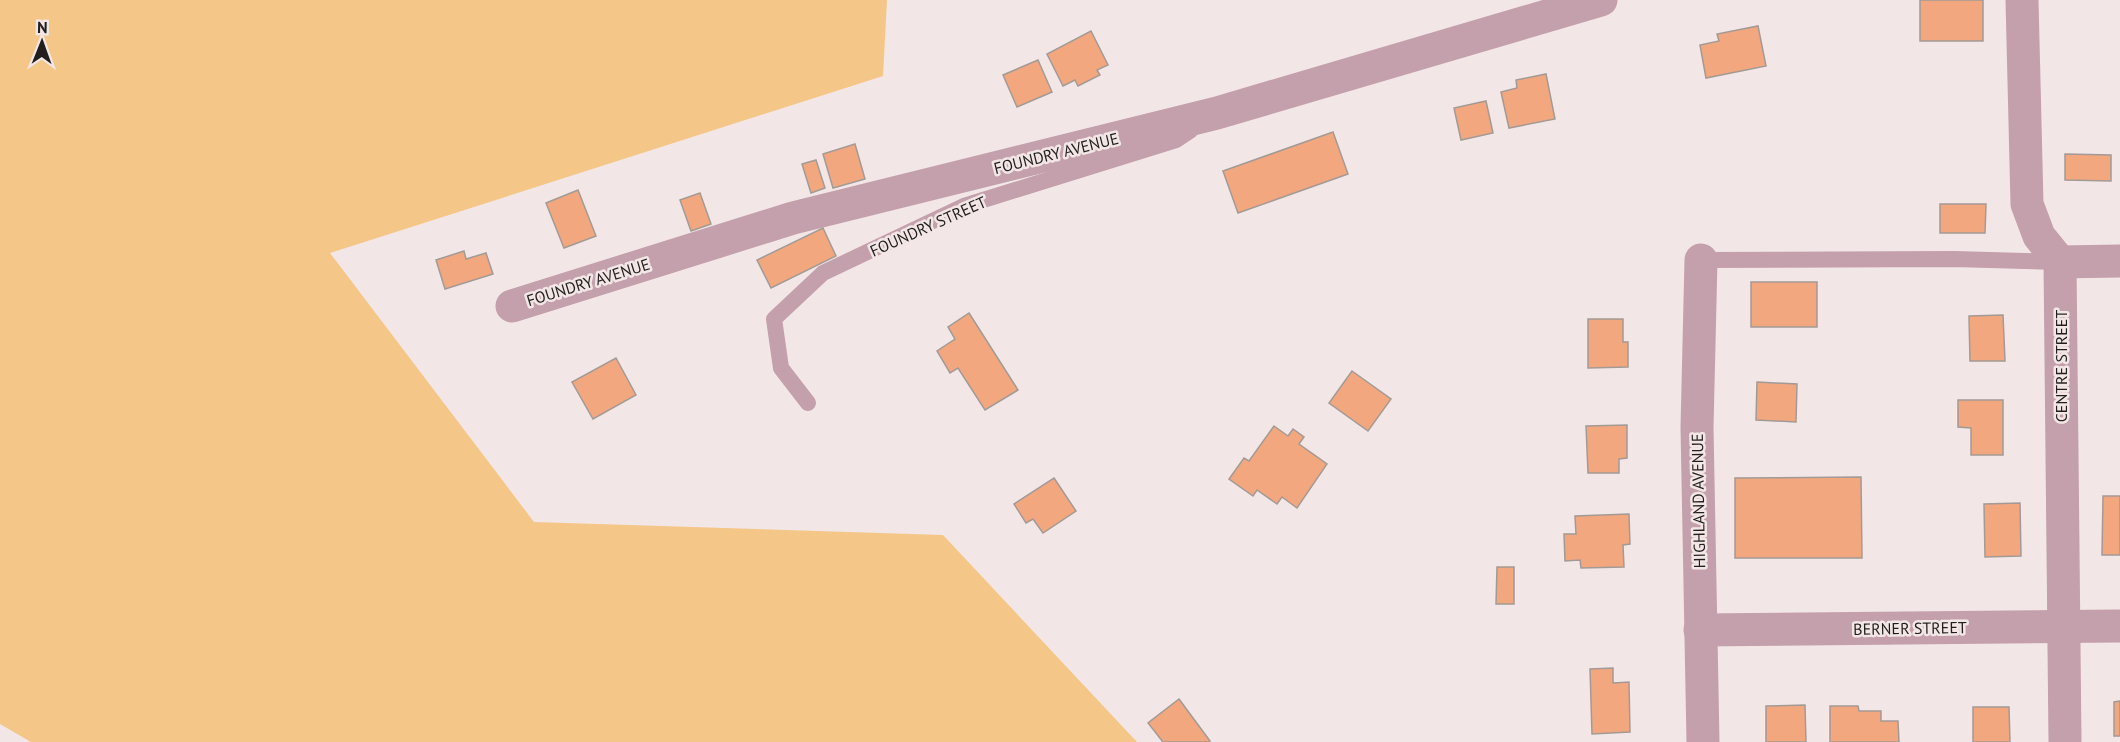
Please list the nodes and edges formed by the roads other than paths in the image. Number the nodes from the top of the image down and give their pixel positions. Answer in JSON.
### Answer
{"nodes":[{"id":1,"x":1601,"y":0,"type":"edge"},
{"id":2,"x":2022,"y":0,"type":"edge"},
{"id":3,"x":1217,"y":113,"type":"junction"},
{"id":4,"x":1701,"y":260,"type":"joint"},
{"id":5,"x":2120,"y":261,"type":"edge"},
{"id":6,"x":2060,"y":262,"type":"junction"},
{"id":7,"x":512,"y":306,"type":"dead end"},
{"id":8,"x":808,"y":403,"type":"dead end"},
{"id":9,"x":2063,"y":626,"type":"junction"},
{"id":10,"x":2120,"y":626,"type":"edge"},
{"id":11,"x":1700,"y":630,"type":"junction"},
{"id":12,"x":1703,"y":742,"type":"edge"},
{"id":13,"x":2065,"y":742,"type":"edge"}],
"edges":[{"from":1,"to":3,"type":"street","name":"FOUNDRY AVENUE"},
{"from":2,"to":6,"type":"street"},
{"from":3,"to":7,"type":"street","name":"FOUNDRY AVENUE"},
{"from":3,"to":8,"type":"lane","name":"FOUNDRY STREET"},
{"from":4,"to":6,"type":"lane"},
{"from":4,"to":11,"type":"street","name":"HIGHLAND AVENUE"},
{"from":5,"to":6,"type":"street"},
{"from":6,"to":9,"type":"street","name":"CENTRE STREET"},
{"from":9,"to":10,"type":"street","name":"BERNER STREET"},
{"from":9,"to":11,"type":"street","name":"BERNER STREET"},
{"from":9,"to":13,"type":"street","name":"CENTRE STREET"},
{"from":11,"to":12,"type":"street","name":"HIGHLAND AVENUE"}]}
